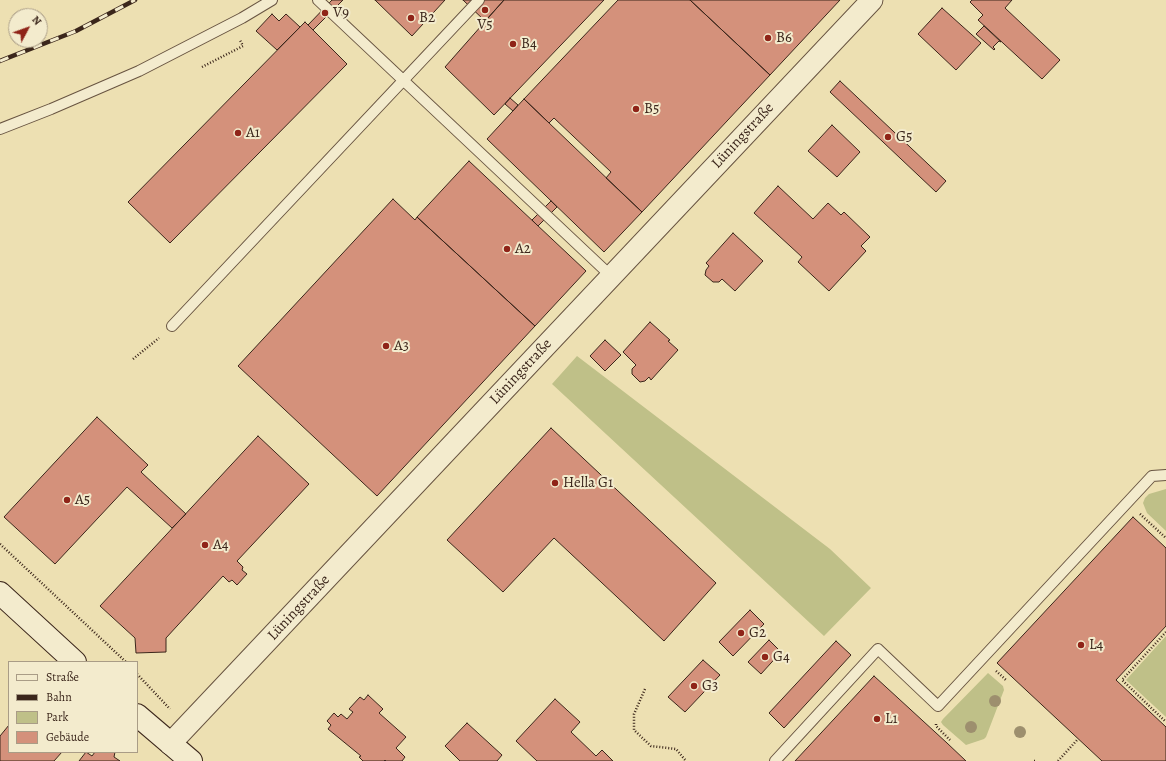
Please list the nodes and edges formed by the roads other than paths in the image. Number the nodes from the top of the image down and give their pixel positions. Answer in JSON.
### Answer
{"nodes":[{"id":1,"x":272,"y":0,"type":"edge"},
{"id":2,"x":318,"y":0,"type":"edge"},
{"id":3,"x":479,"y":0,"type":"edge"},
{"id":4,"x":872,"y":0,"type":"edge"},
{"id":5,"x":402,"y":81,"type":"junction"},
{"id":6,"x":0,"y":129,"type":"edge"},
{"id":7,"x":611,"y":276,"type":"junction"},
{"id":8,"x":172,"y":326,"type":"dead end"},
{"id":9,"x":1166,"y":475,"type":"edge"},
{"id":10,"x":0,"y":593,"type":"edge"},
{"id":11,"x":74,"y":661,"type":"edge"},
{"id":12,"x":138,"y":716,"type":"edge"},
{"id":13,"x":170,"y":744,"type":"junction"},
{"id":14,"x":191,"y":761,"type":"edge"},
{"id":15,"x":775,"y":761,"type":"edge"}],
"edges":[{"from":1,"to":6,"type":"lane"},
{"from":2,"to":5,"type":"lane"},
{"from":3,"to":5,"type":"lane"},
{"from":4,"to":7,"type":"street","name":"Lüningstraße"},
{"from":5,"to":7,"type":"lane"},
{"from":5,"to":8,"type":"lane"},
{"from":7,"to":13,"type":"street","name":"Lüningstraße"},
{"from":9,"to":15,"type":"lane"},
{"from":10,"to":11,"type":"street"},
{"from":12,"to":13,"type":"street"},
{"from":13,"to":14,"type":"street"}]}
